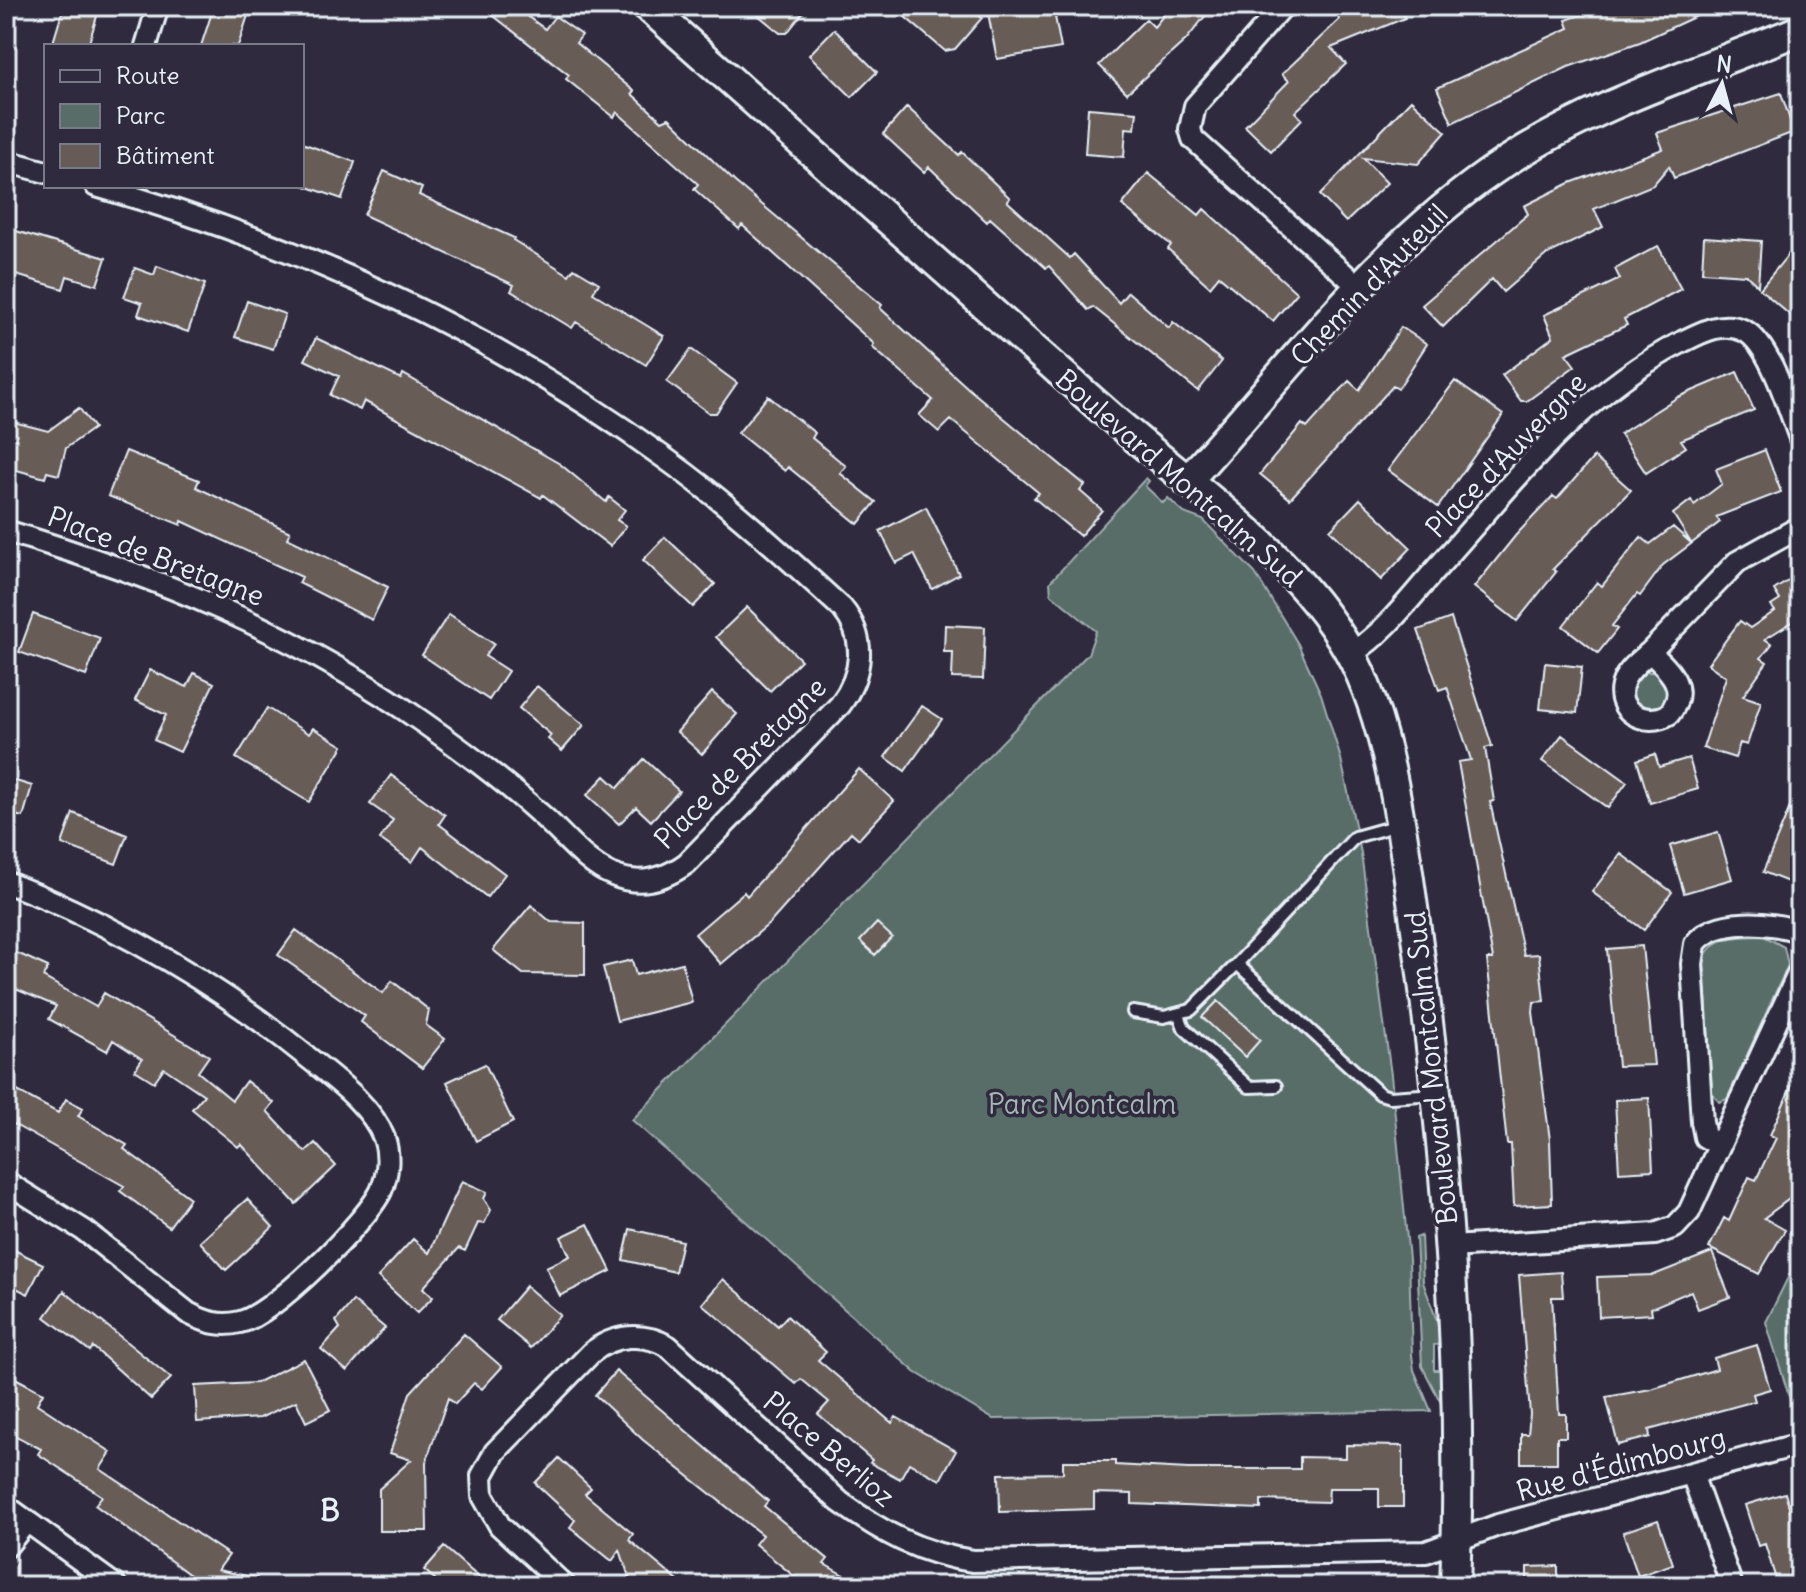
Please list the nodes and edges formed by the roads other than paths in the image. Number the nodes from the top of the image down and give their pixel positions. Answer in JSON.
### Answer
{"nodes":[{"id":1,"x":158,"y":6,"type":"edge"},
{"id":2,"x":647,"y":6,"type":"edge"},
{"id":3,"x":1283,"y":6,"type":"edge"},
{"id":4,"x":1800,"y":30,"type":"edge"},
{"id":5,"x":147,"y":44,"type":"edge"},
{"id":6,"x":6,"y":161,"type":"edge"},
{"id":7,"x":44,"y":171,"type":"edge"},
{"id":8,"x":104,"y":188,"type":"edge"},
{"id":9,"x":1359,"y":287,"type":"junction"},
{"id":10,"x":1800,"y":438,"type":"edge"},
{"id":11,"x":1187,"y":481,"type":"junction"},
{"id":12,"x":1800,"y":527,"type":"edge"},
{"id":13,"x":6,"y":531,"type":"edge"},
{"id":14,"x":1650,"y":652,"type":"dead end"},
{"id":15,"x":1351,"y":654,"type":"junction"},
{"id":16,"x":1400,"y":824,"type":"junction"},
{"id":17,"x":6,"y":882,"type":"edge"},
{"id":18,"x":1800,"y":932,"type":"edge"},
{"id":19,"x":1237,"y":964,"type":"junction"},
{"id":20,"x":1800,"y":970,"type":"edge"},
{"id":21,"x":1133,"y":1012,"type":"dead end"},
{"id":22,"x":1179,"y":1015,"type":"junction"},
{"id":23,"x":1276,"y":1086,"type":"dead end"},
{"id":24,"x":1437,"y":1094,"type":"junction"},
{"id":25,"x":1719,"y":1145,"type":"junction"},
{"id":26,"x":6,"y":1182,"type":"edge"},
{"id":27,"x":1451,"y":1247,"type":"junction"},
{"id":28,"x":1800,"y":1444,"type":"edge"},
{"id":29,"x":1692,"y":1474,"type":"junction"},
{"id":30,"x":6,"y":1506,"type":"edge"},
{"id":31,"x":27,"y":1521,"type":"junction"},
{"id":32,"x":1457,"y":1540,"type":"junction"},
{"id":33,"x":6,"y":1547,"type":"edge"},
{"id":34,"x":116,"y":1586,"type":"edge"},
{"id":35,"x":565,"y":1586,"type":"edge"},
{"id":36,"x":1455,"y":1586,"type":"edge"},
{"id":37,"x":1732,"y":1586,"type":"edge"}],
"edges":[{"from":1,"to":5,"type":"street"},
{"from":2,"to":11,"type":"street","name":"Boulevard Montcalm Sud"},
{"from":3,"to":9,"type":"street"},
{"from":4,"to":9,"type":"street","name":"Chemin d'Auteuil"},
{"from":6,"to":7,"type":"street"},
{"from":8,"to":13,"type":"street","name":"Place de Bretagne"},
{"from":9,"to":11,"type":"street","name":"Chemin d'Auteuil"},
{"from":10,"to":15,"type":"street","name":"Place d'Auvergne"},
{"from":11,"to":15,"type":"street","name":"Boulevard Montcalm Sud"},
{"from":12,"to":14,"type":"street"},
{"from":15,"to":16,"type":"street","name":"Boulevard Montcalm Sud"},
{"from":16,"to":19,"type":"lane"},
{"from":16,"to":24,"type":"street","name":"Boulevard Montcalm Sud"},
{"from":17,"to":26,"type":"street"},
{"from":18,"to":25,"type":"street"},
{"from":19,"to":22,"type":"lane"},
{"from":19,"to":24,"type":"lane"},
{"from":20,"to":25,"type":"street"},
{"from":21,"to":22,"type":"lane"},
{"from":22,"to":23,"type":"lane"},
{"from":24,"to":27,"type":"street","name":"Boulevard Montcalm Sud"},
{"from":25,"to":27,"type":"street"},
{"from":27,"to":32,"type":"street","name":"Boulevard Montcalm Sud"},
{"from":28,"to":29,"type":"street","name":"Rue d'Édimbourg"},
{"from":29,"to":32,"type":"street","name":"Rue d'Édimbourg"},
{"from":29,"to":37,"type":"street"},
{"from":30,"to":31,"type":"street"},
{"from":31,"to":33,"type":"street"},
{"from":31,"to":34,"type":"street"},
{"from":32,"to":35,"type":"street","name":"Place Berlioz"},
{"from":32,"to":36,"type":"street","name":"Boulevard Montcalm Sud"}]}
